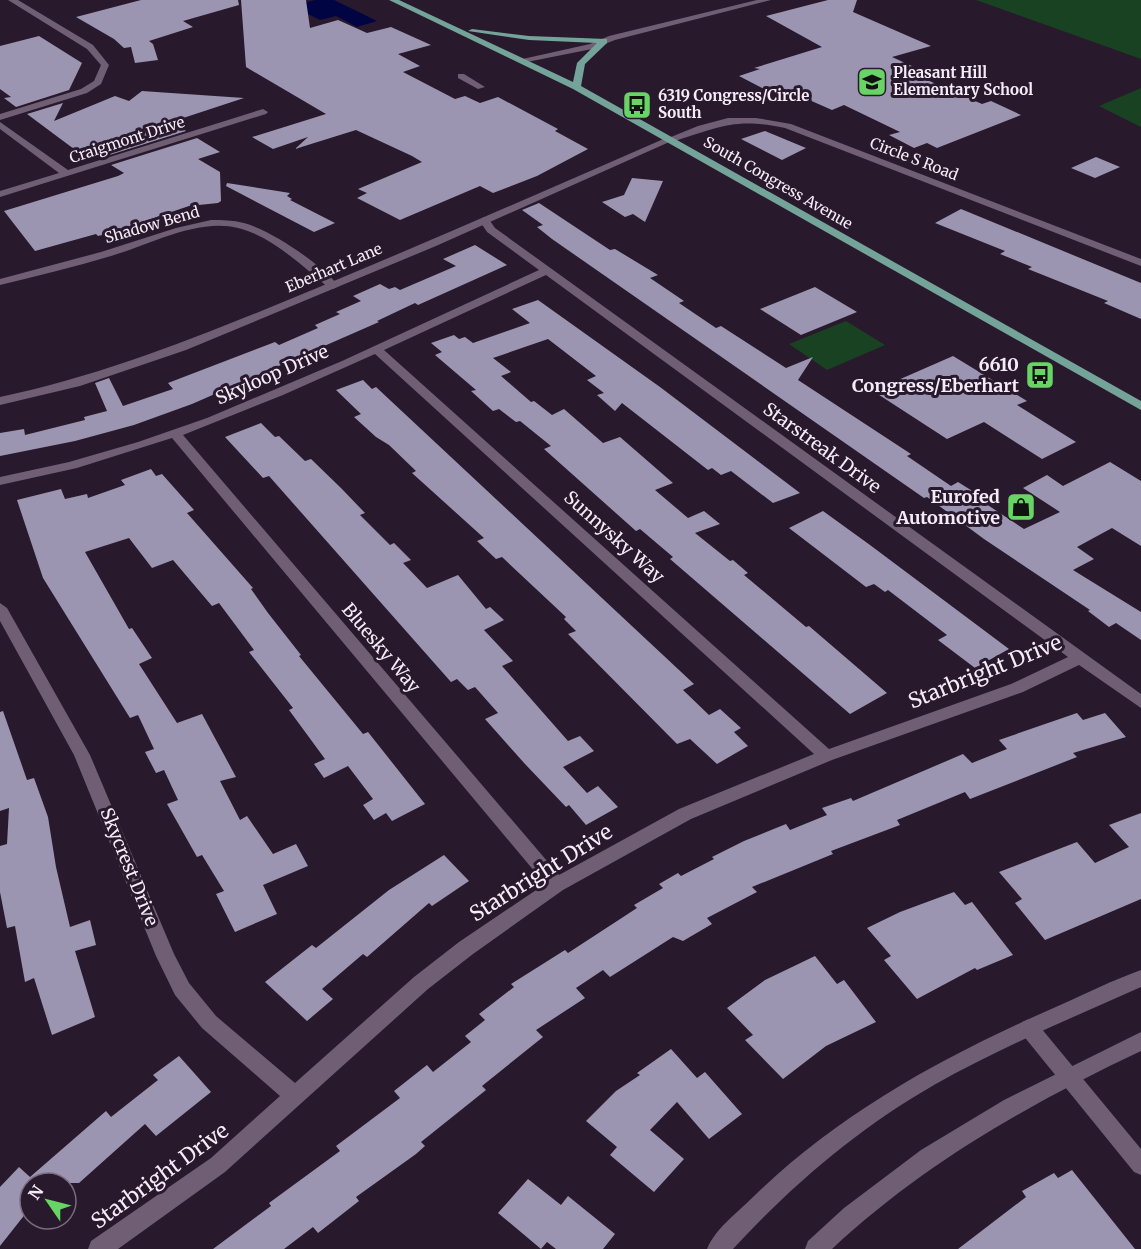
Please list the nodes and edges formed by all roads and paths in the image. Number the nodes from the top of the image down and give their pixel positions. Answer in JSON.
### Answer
{"nodes":[{"id":1,"x":12,"y":0,"type":"edge"},
{"id":2,"x":393,"y":0,"type":"edge"},
{"id":3,"x":767,"y":0,"type":"edge"},
{"id":4,"x":456,"y":28,"type":"junction"},
{"id":5,"x":603,"y":41,"type":"junction"},
{"id":6,"x":522,"y":60,"type":"junction"},
{"id":7,"x":461,"y":76,"type":"dead end"},
{"id":8,"x":481,"y":87,"type":"dead end"},
{"id":9,"x":576,"y":87,"type":"junction"},
{"id":10,"x":263,"y":112,"type":"dead end"},
{"id":11,"x":0,"y":117,"type":"edge"},
{"id":12,"x":0,"y":125,"type":"edge"},
{"id":13,"x":671,"y":139,"type":"junction"},
{"id":14,"x":67,"y":174,"type":"junction"},
{"id":15,"x":0,"y":194,"type":"edge"},
{"id":16,"x":484,"y":220,"type":"junction"},
{"id":17,"x":1141,"y":263,"type":"edge"},
{"id":18,"x":547,"y":270,"type":"junction"},
{"id":19,"x":0,"y":282,"type":"edge"},
{"id":20,"x":333,"y":286,"type":"junction"},
{"id":21,"x":375,"y":348,"type":"junction"},
{"id":22,"x":0,"y":400,"type":"edge"},
{"id":23,"x":1141,"y":406,"type":"edge"},
{"id":24,"x":176,"y":435,"type":"junction"},
{"id":25,"x":0,"y":481,"type":"edge"},
{"id":26,"x":0,"y":608,"type":"edge"},
{"id":27,"x":1079,"y":658,"type":"junction"},
{"id":28,"x":1141,"y":702,"type":"edge"},
{"id":29,"x":826,"y":756,"type":"junction"},
{"id":30,"x":557,"y":885,"type":"junction"},
{"id":31,"x":1141,"y":978,"type":"edge"},
{"id":32,"x":1029,"y":1028,"type":"junction"},
{"id":33,"x":1141,"y":1041,"type":"edge"},
{"id":34,"x":1068,"y":1075,"type":"junction"},
{"id":35,"x":296,"y":1097,"type":"junction"},
{"id":36,"x":1141,"y":1165,"type":"edge"},
{"id":37,"x":99,"y":1249,"type":"edge"},
{"id":38,"x":718,"y":1249,"type":"edge"},
{"id":39,"x":816,"y":1249,"type":"edge"}],
"edges":[{"from":1,"to":11,"type":"street"},
{"from":2,"to":4,"type":"main road","name":"South Congress Avenue"},
{"from":3,"to":5,"type":"street"},
{"from":4,"to":5,"type":"main road"},
{"from":4,"to":6,"type":"main road","name":"South Congress Avenue"},
{"from":5,"to":6,"type":"street"},
{"from":5,"to":9,"type":"main road"},
{"from":6,"to":9,"type":"main road","name":"South Congress Avenue"},
{"from":7,"to":8,"type":"street"},
{"from":9,"to":13,"type":"main road","name":"South Congress Avenue"},
{"from":10,"to":14,"type":"street","name":"Craigmont Drive"},
{"from":12,"to":14,"type":"street"},
{"from":13,"to":16,"type":"street","name":"Eberhart Lane"},
{"from":13,"to":17,"type":"street","name":"Circle S Road"},
{"from":13,"to":23,"type":"main road","name":"South Congress Avenue"},
{"from":14,"to":15,"type":"street","name":"Craigmont Drive"},
{"from":16,"to":18,"type":"street","name":"Starstreak Drive"},
{"from":16,"to":20,"type":"street","name":"Eberhart Lane"},
{"from":18,"to":21,"type":"street","name":"Skyloop Drive"},
{"from":18,"to":27,"type":"street","name":"Starstreak Drive"},
{"from":19,"to":20,"type":"street","name":"Shadow Bend"},
{"from":20,"to":22,"type":"street","name":"Eberhart Lane"},
{"from":21,"to":24,"type":"street","name":"Skyloop Drive"},
{"from":21,"to":29,"type":"street","name":"Sunnysky Way"},
{"from":24,"to":25,"type":"street","name":"Skyloop Drive"},
{"from":24,"to":30,"type":"street","name":"Bluesky Way"},
{"from":26,"to":35,"type":"street","name":"Skycrest Drive"},
{"from":27,"to":28,"type":"street","name":"Starstreak Drive"},
{"from":27,"to":29,"type":"street","name":"Starbright Drive"},
{"from":29,"to":30,"type":"street","name":"Starbright Drive"},
{"from":30,"to":35,"type":"street","name":"Starbright Drive"},
{"from":31,"to":32,"type":"street"},
{"from":32,"to":34,"type":"street"},
{"from":32,"to":38,"type":"street"},
{"from":33,"to":34,"type":"street"},
{"from":34,"to":36,"type":"street"},
{"from":34,"to":39,"type":"street"},
{"from":35,"to":37,"type":"street","name":"Starbright Drive"}]}
